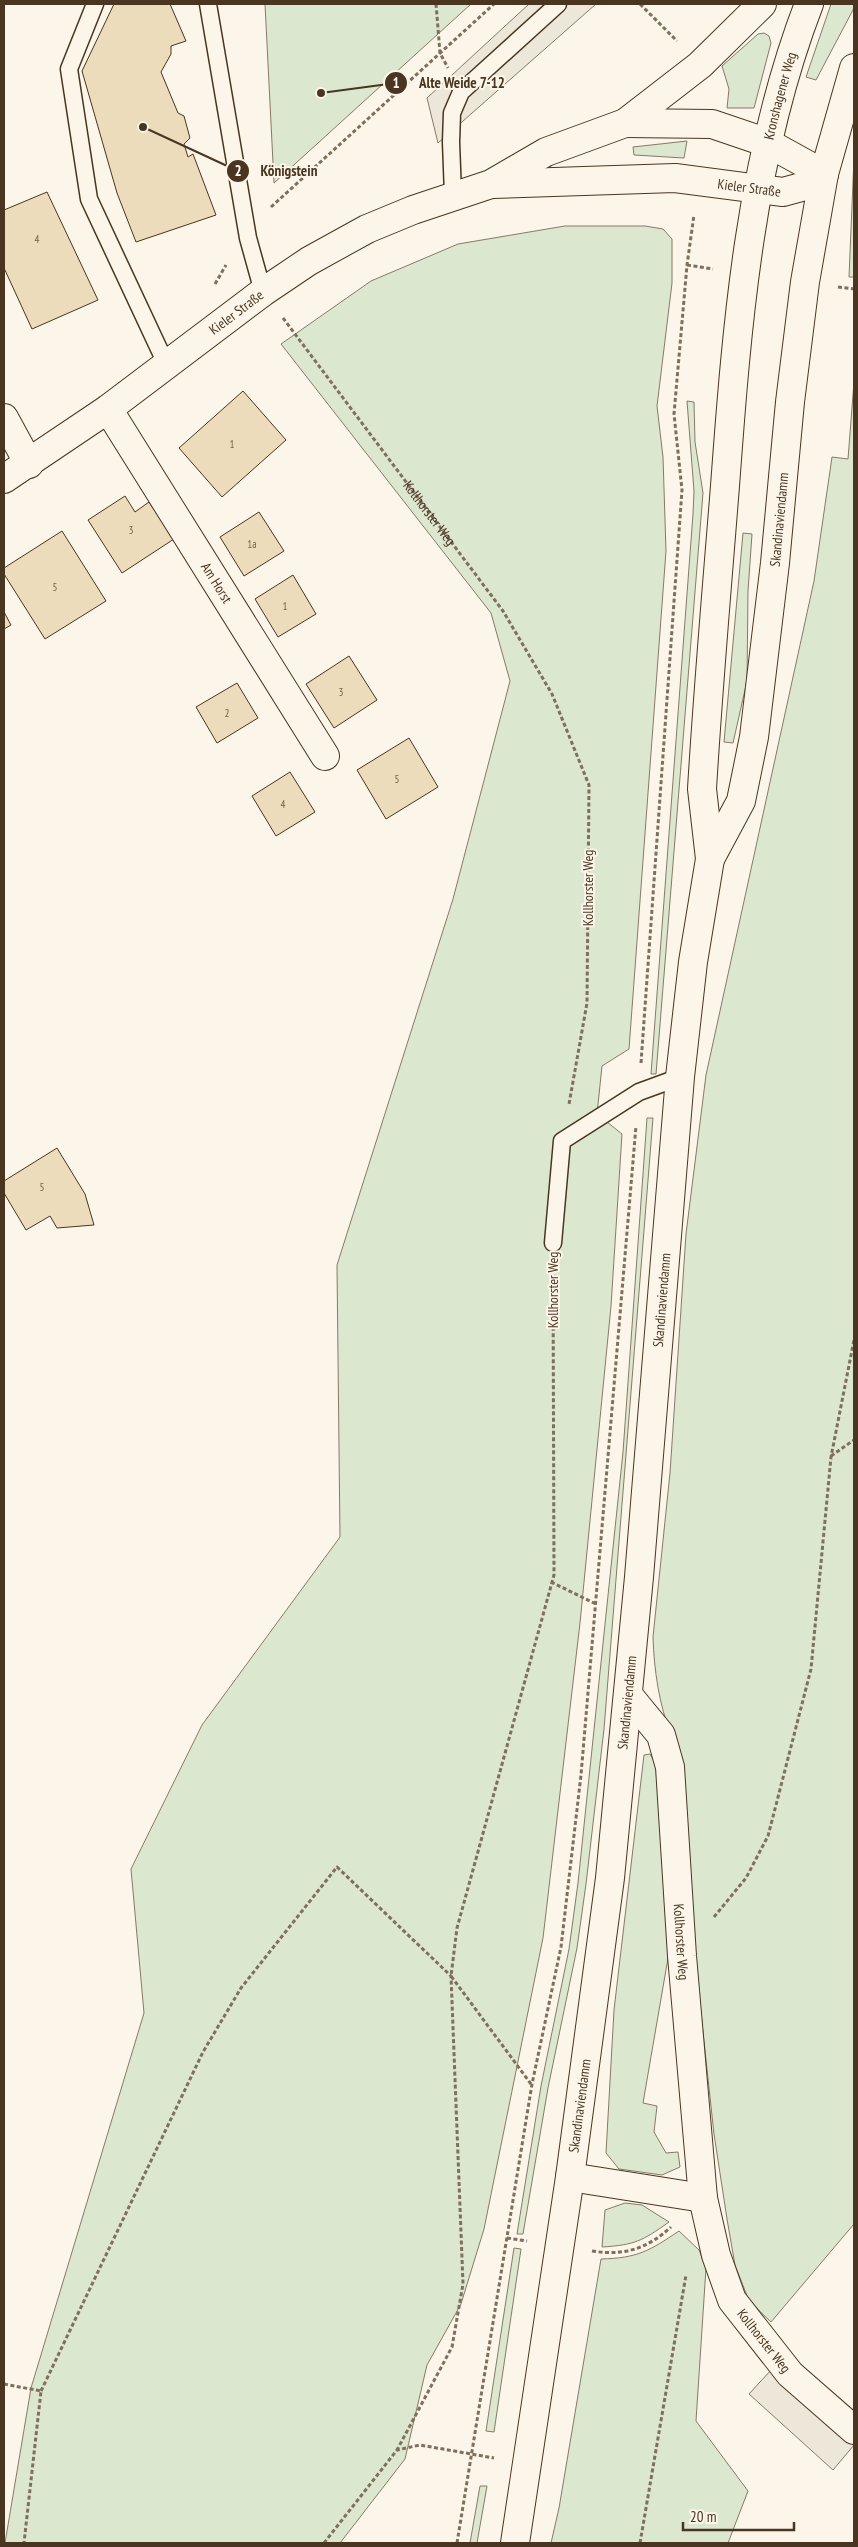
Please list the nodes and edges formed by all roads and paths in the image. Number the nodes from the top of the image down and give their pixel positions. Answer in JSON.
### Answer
{"nodes":[{"id":1,"x":96,"y":4,"type":"edge"},
{"id":2,"x":208,"y":4,"type":"edge"},
{"id":3,"x":436,"y":4,"type":"edge"},
{"id":4,"x":494,"y":4,"type":"edge"},
{"id":5,"x":558,"y":4,"type":"edge"},
{"id":6,"x":640,"y":4,"type":"edge"},
{"id":7,"x":762,"y":4,"type":"edge"},
{"id":8,"x":809,"y":4,"type":"edge"},
{"id":9,"x":679,"y":44,"type":"dead end"},
{"id":10,"x":440,"y":53,"type":"junction"},
{"id":11,"x":854,"y":68,"type":"edge"},
{"id":12,"x":461,"y":92,"type":"junction"},
{"id":13,"x":625,"y":123,"type":"junction"},
{"id":14,"x":768,"y":143,"type":"junction"},
{"id":15,"x":824,"y":174,"type":"junction"},
{"id":16,"x":491,"y":184,"type":"junction"},
{"id":17,"x":758,"y":189,"type":"junction"},
{"id":18,"x":453,"y":196,"type":"junction"},
{"id":19,"x":692,"y":228,"type":"dead end"},
{"id":20,"x":248,"y":238,"type":"junction"},
{"id":21,"x":214,"y":286,"type":"dead end"},
{"id":22,"x":263,"y":292,"type":"junction"},
{"id":23,"x":167,"y":366,"type":"junction"},
{"id":24,"x":108,"y":409,"type":"junction"},
{"id":25,"x":4,"y":418,"type":"edge"},
{"id":26,"x":29,"y":464,"type":"junction"},
{"id":27,"x":4,"y":479,"type":"edge"},
{"id":28,"x":325,"y":756,"type":"dead end"},
{"id":29,"x":710,"y":859,"type":"junction"},
{"id":30,"x":680,"y":1077,"type":"junction"},
{"id":31,"x":639,"y":1092,"type":"junction"},
{"id":32,"x":562,"y":1141,"type":"junction"},
{"id":33,"x":553,"y":1243,"type":"joint"},
{"id":34,"x":854,"y":1340,"type":"edge"},
{"id":35,"x":854,"y":1440,"type":"edge"},
{"id":36,"x":831,"y":1457,"type":"junction"},
{"id":37,"x":551,"y":1582,"type":"junction"},
{"id":38,"x":596,"y":1604,"type":"junction"},
{"id":39,"x":629,"y":1696,"type":"junction"},
{"id":40,"x":682,"y":1956,"type":"junction"},
{"id":41,"x":451,"y":1976,"type":"junction"},
{"id":42,"x":532,"y":2084,"type":"junction"},
{"id":43,"x":570,"y":2178,"type":"junction"},
{"id":44,"x":703,"y":2198,"type":"junction"},
{"id":45,"x":507,"y":2238,"type":"junction"},
{"id":46,"x":558,"y":2246,"type":"junction"},
{"id":47,"x":688,"y":2265,"type":"dead end"},
{"id":48,"x":4,"y":2384,"type":"edge"},
{"id":49,"x":41,"y":2392,"type":"junction"},
{"id":50,"x":854,"y":2430,"type":"edge"},
{"id":51,"x":397,"y":2450,"type":"junction"},
{"id":52,"x":473,"y":2454,"type":"junction"},
{"id":53,"x":24,"y":2543,"type":"edge"},
{"id":54,"x":324,"y":2543,"type":"edge"},
{"id":55,"x":457,"y":2543,"type":"edge"},
{"id":56,"x":515,"y":2543,"type":"edge"},
{"id":57,"x":640,"y":2543,"type":"edge"}],
"edges":[{"from":1,"to":23,"type":"lane"},
{"from":2,"to":20,"type":"lane"},
{"from":3,"to":10,"type":"path"},
{"from":4,"to":10,"type":"path"},
{"from":5,"to":12,"type":"lane"},
{"from":6,"to":9,"type":"path"},
{"from":7,"to":13,"type":"main road","name":"Kieler Straße"},
{"from":8,"to":14,"type":"main road","name":"Kronshagener Weg"},
{"from":10,"to":12,"type":"path"},
{"from":10,"to":20,"type":"path"},
{"from":11,"to":15,"type":"main road"},
{"from":12,"to":18,"type":"lane"},
{"from":13,"to":14,"type":"main road","name":"Kieler Straße"},
{"from":13,"to":16,"type":"main road","name":"Kieler Straße"},
{"from":14,"to":15,"type":"main road","name":"Kieler Straße"},
{"from":14,"to":17,"type":"main road","name":"Kronshagener Weg"},
{"from":15,"to":17,"type":"main road","name":"Kieler Straße"},
{"from":15,"to":29,"type":"main road","name":"Skandinaviendamm"},
{"from":16,"to":17,"type":"main road","name":"Kieler Straße"},
{"from":16,"to":18,"type":"main road","name":"Kieler Straße"},
{"from":17,"to":29,"type":"main road","name":"Skandinaviendamm"},
{"from":18,"to":22,"type":"main road","name":"Kieler Straße"},
{"from":19,"to":31,"type":"path"},
{"from":20,"to":21,"type":"path"},
{"from":20,"to":22,"type":"lane"},
{"from":22,"to":23,"type":"main road","name":"Kieler Straße"},
{"from":22,"to":32,"type":"path","name":"Kollhorster Weg"},
{"from":23,"to":24,"type":"main road","name":"Kieler Straße"},
{"from":24,"to":26,"type":"main road","name":"Kieler Straße"},
{"from":24,"to":28,"type":"main road","name":"Am Horst"},
{"from":25,"to":26,"type":"main road"},
{"from":26,"to":27,"type":"main road","name":"Kieler Straße"},
{"from":29,"to":30,"type":"main road","name":"Skandinaviendamm"},
{"from":30,"to":31,"type":"lane"},
{"from":30,"to":39,"type":"main road","name":"Skandinaviendamm"},
{"from":31,"to":32,"type":"lane"},
{"from":31,"to":38,"type":"path"},
{"from":32,"to":33,"type":"lane","name":"Kollhorster Weg"},
{"from":33,"to":37,"type":"path","name":"Kollhorster Weg"},
{"from":34,"to":36,"type":"path"},
{"from":35,"to":36,"type":"path"},
{"from":36,"to":40,"type":"path"},
{"from":37,"to":38,"type":"path"},
{"from":37,"to":41,"type":"path","name":"Kollhorster Weg"},
{"from":38,"to":42,"type":"path"},
{"from":39,"to":40,"type":"main road","name":"Kollhorster Weg"},
{"from":39,"to":43,"type":"main road","name":"Skandinaviendamm"},
{"from":40,"to":44,"type":"main road","name":"Kollhorster Weg"},
{"from":41,"to":42,"type":"path"},
{"from":41,"to":49,"type":"path"},
{"from":41,"to":51,"type":"path","name":"Kollhorster Weg"},
{"from":42,"to":45,"type":"path"},
{"from":43,"to":44,"type":"main road"},
{"from":43,"to":46,"type":"main road","name":"Skandinaviendamm"},
{"from":44,"to":46,"type":"path"},
{"from":44,"to":50,"type":"main road","name":"Kollhorster Weg"},
{"from":45,"to":46,"type":"path"},
{"from":45,"to":52,"type":"path"},
{"from":46,"to":56,"type":"main road","name":"Skandinaviendamm"},
{"from":47,"to":57,"type":"path"},
{"from":48,"to":49,"type":"path"},
{"from":49,"to":53,"type":"path"},
{"from":51,"to":52,"type":"path"},
{"from":51,"to":54,"type":"path","name":"Kollhorster Weg"},
{"from":52,"to":55,"type":"path"}]}
